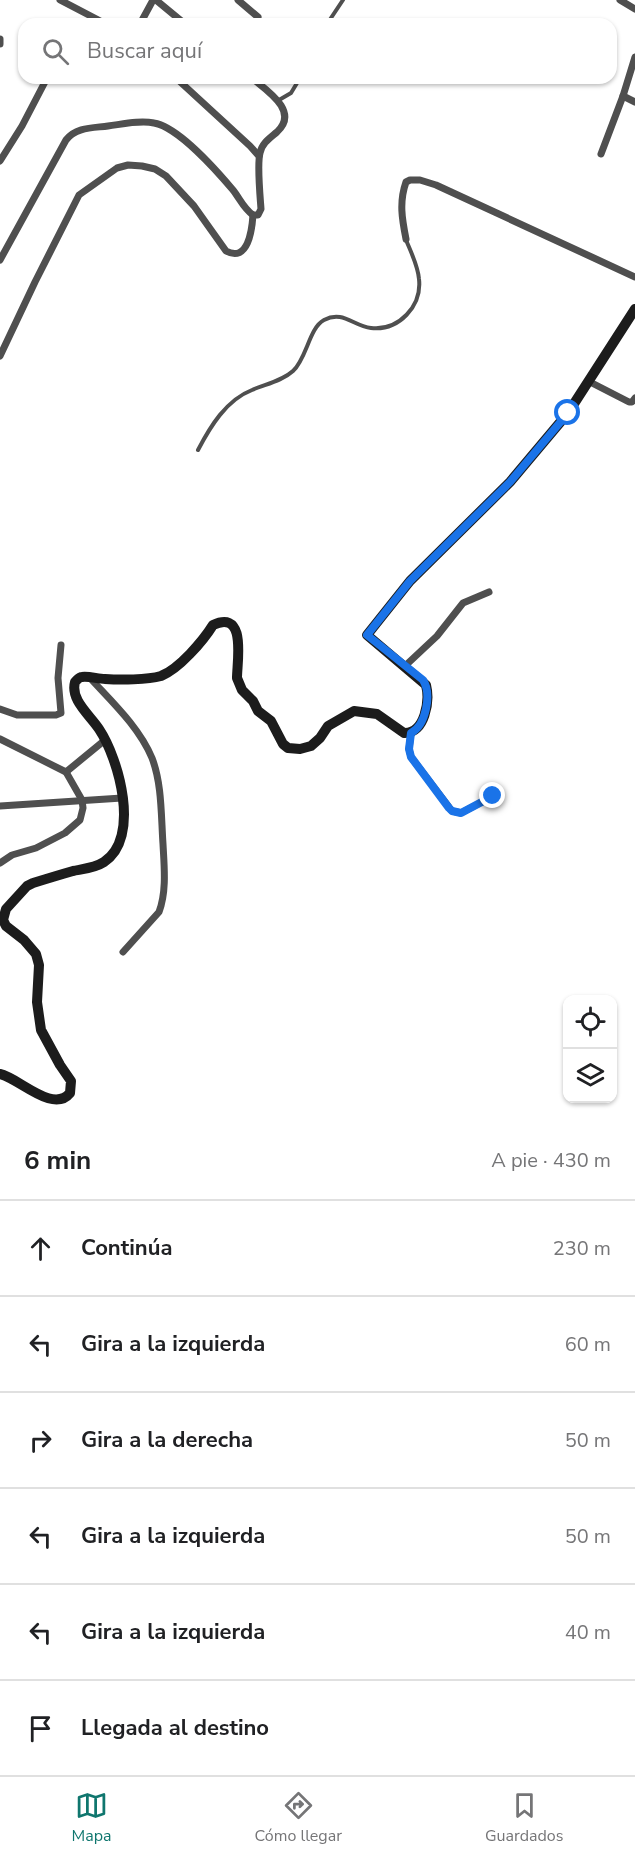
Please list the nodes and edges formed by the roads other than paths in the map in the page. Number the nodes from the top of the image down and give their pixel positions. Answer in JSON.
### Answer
{"nodes":[{"id":1,"x":60,"y":0,"type":"edge"},
{"id":2,"x":154,"y":0,"type":"edge"},
{"id":3,"x":238,"y":0,"type":"edge"},
{"id":4,"x":343,"y":0,"type":"edge"},
{"id":5,"x":620,"y":0,"type":"edge"},
{"id":6,"x":635,"y":9,"type":"edge"},
{"id":7,"x":258,"y":17,"type":"dead end"},
{"id":8,"x":94,"y":18,"type":"edge"},
{"id":9,"x":144,"y":18,"type":"edge"},
{"id":10,"x":177,"y":18,"type":"edge"},
{"id":11,"x":331,"y":18,"type":"edge"},
{"id":12,"x":0,"y":39,"type":"edge"},
{"id":13,"x":0,"y":44,"type":"edge"},
{"id":14,"x":635,"y":57,"type":"edge"},
{"id":15,"x":44,"y":84,"type":"edge"},
{"id":16,"x":183,"y":84,"type":"edge"},
{"id":17,"x":259,"y":84,"type":"edge"},
{"id":18,"x":296,"y":84,"type":"edge"},
{"id":19,"x":623,"y":96,"type":"junction"},
{"id":20,"x":279,"y":100,"type":"junction"},
{"id":21,"x":635,"y":102,"type":"edge"},
{"id":22,"x":601,"y":154,"type":"dead end"},
{"id":23,"x":259,"y":156,"type":"junction"},
{"id":24,"x":0,"y":161,"type":"edge"},
{"id":25,"x":253,"y":215,"type":"junction"},
{"id":26,"x":406,"y":239,"type":"joint"},
{"id":27,"x":0,"y":260,"type":"edge"},
{"id":28,"x":635,"y":277,"type":"edge"},
{"id":29,"x":635,"y":309,"type":"edge"},
{"id":30,"x":0,"y":356,"type":"edge"},
{"id":31,"x":590,"y":382,"type":"junction"},
{"id":32,"x":635,"y":398,"type":"edge"},
{"id":33,"x":198,"y":450,"type":"dead end"},
{"id":34,"x":489,"y":592,"type":"dead end"},
{"id":35,"x":61,"y":645,"type":"dead end"},
{"id":36,"x":405,"y":666,"type":"junction"},
{"id":37,"x":90,"y":678,"type":"junction"},
{"id":38,"x":0,"y":709,"type":"edge"},
{"id":39,"x":411,"y":733,"type":"junction"},
{"id":40,"x":0,"y":739,"type":"edge"},
{"id":41,"x":105,"y":740,"type":"junction"},
{"id":42,"x":66,"y":772,"type":"junction"},
{"id":43,"x":493,"y":796,"type":"dead end"},
{"id":44,"x":122,"y":798,"type":"junction"},
{"id":45,"x":82,"y":800,"type":"junction"},
{"id":46,"x":0,"y":806,"type":"edge"},
{"id":47,"x":0,"y":863,"type":"edge"},
{"id":48,"x":123,"y":952,"type":"dead end"},
{"id":49,"x":0,"y":1074,"type":"edge"}],
"edges":[{"from":1,"to":8,"type":"street"},
{"from":2,"to":9,"type":"street"},
{"from":2,"to":10,"type":"street"},
{"from":3,"to":7,"type":"street"},
{"from":4,"to":11,"type":"lane"},
{"from":5,"to":6,"type":"street"},
{"from":12,"to":13,"type":"street"},
{"from":14,"to":19,"type":"street"},
{"from":15,"to":24,"type":"street"},
{"from":16,"to":23,"type":"street"},
{"from":17,"to":20,"type":"street"},
{"from":18,"to":20,"type":"lane"},
{"from":19,"to":21,"type":"street"},
{"from":19,"to":22,"type":"street"},
{"from":20,"to":23,"type":"street"},
{"from":23,"to":25,"type":"street"},
{"from":25,"to":27,"type":"street"},
{"from":25,"to":30,"type":"street"},
{"from":26,"to":28,"type":"street"},
{"from":26,"to":33,"type":"lane"},
{"from":29,"to":31,"type":"street"},
{"from":31,"to":32,"type":"street"},
{"from":31,"to":36,"type":"street"},
{"from":34,"to":36,"type":"street"},
{"from":35,"to":38,"type":"street"},
{"from":36,"to":39,"type":"street"},
{"from":37,"to":39,"type":"street"},
{"from":37,"to":41,"type":"street"},
{"from":37,"to":48,"type":"street"},
{"from":39,"to":43,"type":"street"},
{"from":40,"to":42,"type":"street"},
{"from":41,"to":42,"type":"street"},
{"from":41,"to":44,"type":"street"},
{"from":42,"to":45,"type":"street"},
{"from":44,"to":45,"type":"street"},
{"from":44,"to":49,"type":"street"},
{"from":45,"to":46,"type":"street"},
{"from":45,"to":47,"type":"street"}]}
